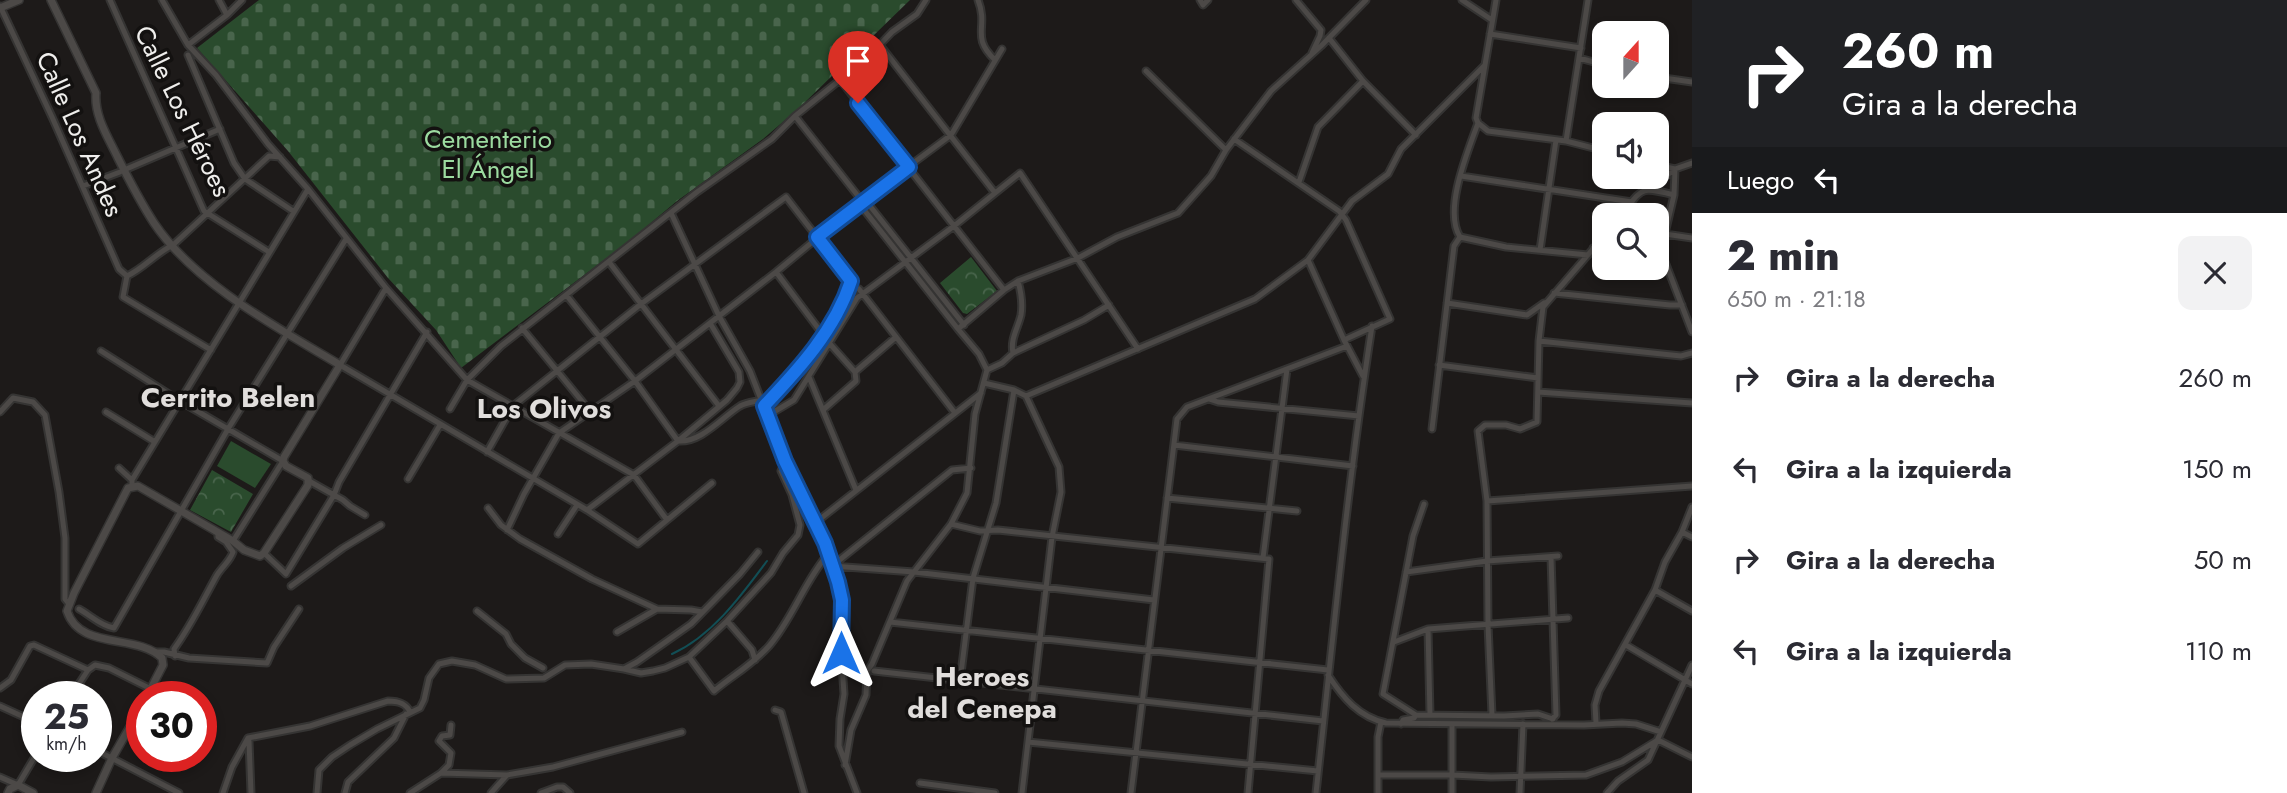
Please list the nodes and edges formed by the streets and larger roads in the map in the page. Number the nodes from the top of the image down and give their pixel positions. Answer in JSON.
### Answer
{"nodes":[{"id":1,"x":19,"y":0,"type":"edge"},
{"id":2,"x":51,"y":0,"type":"edge"},
{"id":3,"x":110,"y":0,"type":"edge"},
{"id":4,"x":162,"y":0,"type":"edge"},
{"id":5,"x":219,"y":0,"type":"edge"},
{"id":6,"x":242,"y":0,"type":"edge"},
{"id":7,"x":926,"y":0,"type":"edge"},
{"id":8,"x":978,"y":0,"type":"edge"},
{"id":9,"x":1199,"y":0,"type":"edge"},
{"id":10,"x":1208,"y":0,"type":"edge"},
{"id":11,"x":1296,"y":0,"type":"edge"},
{"id":12,"x":1366,"y":0,"type":"edge"},
{"id":13,"x":1462,"y":0,"type":"edge"},
{"id":14,"x":1496,"y":0,"type":"edge"},
{"id":15,"x":1588,"y":0,"type":"edge"},
{"id":16,"x":0,"y":8,"type":"edge"},
{"id":17,"x":227,"y":15,"type":"junction"},
{"id":18,"x":1492,"y":20,"type":"junction"},
{"id":19,"x":1490,"y":34,"type":"junction"},
{"id":20,"x":1329,"y":38,"type":"junction"},
{"id":21,"x":188,"y":45,"type":"junction"},
{"id":22,"x":880,"y":45,"type":"junction"},
{"id":23,"x":1581,"y":48,"type":"junction"},
{"id":24,"x":1002,"y":49,"type":"dead end"},
{"id":25,"x":188,"y":55,"type":"dead end"},
{"id":26,"x":1310,"y":56,"type":"junction"},
{"id":27,"x":1579,"y":58,"type":"junction"},
{"id":28,"x":995,"y":60,"type":"junction"},
{"id":29,"x":1592,"y":62,"type":"edge"},
{"id":30,"x":1484,"y":66,"type":"junction"},
{"id":31,"x":1146,"y":71,"type":"dead end"},
{"id":32,"x":1670,"y":79,"type":"edge"},
{"id":33,"x":841,"y":81,"type":"junction"},
{"id":34,"x":1363,"y":81,"type":"junction"},
{"id":35,"x":1692,"y":82,"type":"edge"},
{"id":36,"x":795,"y":116,"type":"junction"},
{"id":37,"x":1478,"y":123,"type":"junction"},
{"id":38,"x":220,"y":129,"type":"junction"},
{"id":39,"x":951,"y":135,"type":"junction"},
{"id":40,"x":1416,"y":135,"type":"junction"},
{"id":41,"x":1234,"y":139,"type":"junction"},
{"id":42,"x":1556,"y":140,"type":"junction"},
{"id":43,"x":1566,"y":141,"type":"junction"},
{"id":44,"x":1592,"y":148,"type":"edge"},
{"id":45,"x":176,"y":149,"type":"junction"},
{"id":46,"x":1226,"y":150,"type":"junction"},
{"id":47,"x":280,"y":158,"type":"junction"},
{"id":48,"x":1692,"y":163,"type":"edge"},
{"id":49,"x":909,"y":167,"type":"junction"},
{"id":50,"x":1669,"y":167,"type":"edge"},
{"id":51,"x":1675,"y":169,"type":"junction"},
{"id":52,"x":122,"y":171,"type":"junction"},
{"id":53,"x":1669,"y":173,"type":"edge"},
{"id":54,"x":1461,"y":176,"type":"junction"},
{"id":55,"x":245,"y":178,"type":"junction"},
{"id":56,"x":1299,"y":182,"type":"junction"},
{"id":57,"x":83,"y":186,"type":"junction"},
{"id":58,"x":1548,"y":188,"type":"junction"},
{"id":59,"x":1646,"y":189,"type":"edge"},
{"id":60,"x":1653,"y":189,"type":"edge"},
{"id":61,"x":308,"y":190,"type":"junction"},
{"id":62,"x":995,"y":192,"type":"junction"},
{"id":63,"x":1674,"y":195,"type":"junction"},
{"id":64,"x":862,"y":201,"type":"junction"},
{"id":65,"x":1632,"y":202,"type":"joint"},
{"id":66,"x":293,"y":211,"type":"junction"},
{"id":67,"x":208,"y":213,"type":"junction"},
{"id":68,"x":671,"y":213,"type":"junction"},
{"id":69,"x":1342,"y":214,"type":"junction"},
{"id":70,"x":1669,"y":217,"type":"edge"},
{"id":71,"x":954,"y":226,"type":"junction"},
{"id":72,"x":1669,"y":235,"type":"edge"},
{"id":73,"x":817,"y":237,"type":"junction"},
{"id":74,"x":1460,"y":237,"type":"junction"},
{"id":75,"x":1692,"y":238,"type":"edge"},
{"id":76,"x":345,"y":239,"type":"junction"},
{"id":77,"x":173,"y":245,"type":"junction"},
{"id":78,"x":1592,"y":249,"type":"edge"},
{"id":79,"x":1541,"y":250,"type":"junction"},
{"id":80,"x":269,"y":252,"type":"junction"},
{"id":81,"x":1588,"y":255,"type":"junction"},
{"id":82,"x":912,"y":257,"type":"junction"},
{"id":83,"x":1077,"y":258,"type":"junction"},
{"id":84,"x":1308,"y":260,"type":"junction"},
{"id":85,"x":609,"y":261,"type":"junction"},
{"id":86,"x":905,"y":262,"type":"junction"},
{"id":87,"x":697,"y":265,"type":"junction"},
{"id":88,"x":776,"y":272,"type":"junction"},
{"id":89,"x":1669,"y":274,"type":"edge"},
{"id":90,"x":127,"y":276,"type":"junction"},
{"id":91,"x":1018,"y":281,"type":"junction"},
{"id":92,"x":386,"y":288,"type":"junction"},
{"id":93,"x":1004,"y":290,"type":"junction"},
{"id":94,"x":862,"y":291,"type":"junction"},
{"id":95,"x":1554,"y":293,"type":"junction"},
{"id":96,"x":566,"y":296,"type":"junction"},
{"id":97,"x":1547,"y":301,"type":"junction"},
{"id":98,"x":238,"y":303,"type":"junction"},
{"id":99,"x":1447,"y":303,"type":"junction"},
{"id":100,"x":641,"y":304,"type":"junction"},
{"id":101,"x":1682,"y":304,"type":"junction"},
{"id":102,"x":1109,"y":305,"type":"junction"},
{"id":103,"x":719,"y":316,"type":"junction"},
{"id":104,"x":710,"y":323,"type":"junction"},
{"id":105,"x":964,"y":325,"type":"junction"},
{"id":106,"x":1373,"y":326,"type":"junction"},
{"id":107,"x":522,"y":328,"type":"junction"},
{"id":108,"x":958,"y":329,"type":"junction"},
{"id":109,"x":427,"y":332,"type":"junction"},
{"id":110,"x":1692,"y":332,"type":"edge"},
{"id":111,"x":288,"y":334,"type":"junction"},
{"id":112,"x":824,"y":336,"type":"junction"},
{"id":113,"x":599,"y":337,"type":"junction"},
{"id":114,"x":896,"y":337,"type":"junction"},
{"id":115,"x":1539,"y":341,"type":"junction"},
{"id":116,"x":1345,"y":343,"type":"junction"},
{"id":117,"x":830,"y":344,"type":"junction"},
{"id":118,"x":675,"y":349,"type":"junction"},
{"id":119,"x":1138,"y":349,"type":"junction"},
{"id":120,"x":211,"y":350,"type":"junction"},
{"id":121,"x":101,"y":351,"type":"dead end"},
{"id":122,"x":1013,"y":353,"type":"junction"},
{"id":123,"x":1692,"y":353,"type":"edge"},
{"id":124,"x":340,"y":365,"type":"junction"},
{"id":125,"x":1439,"y":365,"type":"junction"},
{"id":126,"x":1287,"y":369,"type":"junction"},
{"id":127,"x":556,"y":370,"type":"junction"},
{"id":128,"x":987,"y":370,"type":"junction"},
{"id":129,"x":855,"y":372,"type":"junction"},
{"id":130,"x":1363,"y":376,"type":"junction"},
{"id":131,"x":809,"y":377,"type":"junction"},
{"id":132,"x":1538,"y":378,"type":"junction"},
{"id":133,"x":467,"y":380,"type":"junction"},
{"id":134,"x":635,"y":381,"type":"junction"},
{"id":135,"x":984,"y":383,"type":"junction"},
{"id":136,"x":1014,"y":390,"type":"junction"},
{"id":137,"x":982,"y":392,"type":"junction"},
{"id":138,"x":1538,"y":392,"type":"junction"},
{"id":139,"x":390,"y":395,"type":"junction"},
{"id":140,"x":1026,"y":396,"type":"junction"},
{"id":141,"x":1209,"y":399,"type":"junction"},
{"id":142,"x":180,"y":401,"type":"junction"},
{"id":143,"x":763,"y":403,"type":"junction"},
{"id":144,"x":1692,"y":404,"type":"edge"},
{"id":145,"x":513,"y":405,"type":"junction"},
{"id":146,"x":719,"y":406,"type":"junction"},
{"id":147,"x":450,"y":409,"type":"dead end"},
{"id":148,"x":1282,"y":409,"type":"junction"},
{"id":149,"x":823,"y":410,"type":"junction"},
{"id":150,"x":590,"y":411,"type":"junction"},
{"id":151,"x":0,"y":412,"type":"edge"},
{"id":152,"x":106,"y":412,"type":"dead end"},
{"id":153,"x":955,"y":412,"type":"junction"},
{"id":154,"x":767,"y":415,"type":"junction"},
{"id":155,"x":1359,"y":416,"type":"junction"},
{"id":156,"x":440,"y":425,"type":"junction"},
{"id":157,"x":228,"y":429,"type":"junction"},
{"id":158,"x":1432,"y":429,"type":"dead end"},
{"id":159,"x":559,"y":433,"type":"junction"},
{"id":160,"x":678,"y":441,"type":"junction"},
{"id":161,"x":155,"y":442,"type":"junction"},
{"id":162,"x":1174,"y":445,"type":"junction"},
{"id":163,"x":487,"y":452,"type":"junction"},
{"id":164,"x":1276,"y":457,"type":"junction"},
{"id":165,"x":283,"y":461,"type":"junction"},
{"id":166,"x":785,"y":461,"type":"junction"},
{"id":167,"x":1353,"y":466,"type":"junction"},
{"id":168,"x":118,"y":468,"type":"dead end"},
{"id":169,"x":971,"y":468,"type":"junction"},
{"id":170,"x":634,"y":475,"type":"junction"},
{"id":171,"x":533,"y":478,"type":"junction"},
{"id":172,"x":408,"y":479,"type":"dead end"},
{"id":173,"x":309,"y":481,"type":"junction"},
{"id":174,"x":132,"y":483,"type":"junction"},
{"id":175,"x":712,"y":484,"type":"dead end"},
{"id":176,"x":1692,"y":486,"type":"edge"},
{"id":177,"x":856,"y":489,"type":"junction"},
{"id":178,"x":334,"y":495,"type":"junction"},
{"id":179,"x":1167,"y":498,"type":"junction"},
{"id":180,"x":1487,"y":501,"type":"junction"},
{"id":181,"x":1424,"y":504,"type":"dead end"},
{"id":182,"x":577,"y":505,"type":"junction"},
{"id":183,"x":1692,"y":507,"type":"edge"},
{"id":184,"x":488,"y":508,"type":"dead end"},
{"id":185,"x":1270,"y":508,"type":"junction"},
{"id":186,"x":587,"y":510,"type":"junction"},
{"id":187,"x":181,"y":511,"type":"junction"},
{"id":188,"x":1297,"y":511,"type":"dead end"},
{"id":189,"x":365,"y":515,"type":"dead end"},
{"id":190,"x":667,"y":520,"type":"junction"},
{"id":191,"x":815,"y":523,"type":"junction"},
{"id":192,"x":381,"y":524,"type":"dead end"},
{"id":193,"x":951,"y":524,"type":"junction"},
{"id":194,"x":507,"y":530,"type":"junction"},
{"id":195,"x":988,"y":530,"type":"junction"},
{"id":196,"x":219,"y":532,"type":"junction"},
{"id":197,"x":1682,"y":532,"type":"junction"},
{"id":198,"x":558,"y":534,"type":"dead end"},
{"id":199,"x":1052,"y":537,"type":"junction"},
{"id":200,"x":1692,"y":537,"type":"edge"},
{"id":201,"x":233,"y":541,"type":"junction"},
{"id":202,"x":1161,"y":548,"type":"junction"},
{"id":203,"x":758,"y":552,"type":"dead end"},
{"id":204,"x":264,"y":553,"type":"junction"},
{"id":205,"x":828,"y":554,"type":"junction"},
{"id":206,"x":1558,"y":556,"type":"dead end"},
{"id":207,"x":1551,"y":557,"type":"junction"},
{"id":208,"x":1263,"y":558,"type":"junction"},
{"id":209,"x":1487,"y":561,"type":"junction"},
{"id":210,"x":832,"y":566,"type":"junction"},
{"id":211,"x":914,"y":572,"type":"junction"},
{"id":212,"x":1406,"y":572,"type":"junction"},
{"id":213,"x":973,"y":578,"type":"junction"},
{"id":214,"x":292,"y":586,"type":"dead end"},
{"id":215,"x":1048,"y":586,"type":"junction"},
{"id":216,"x":1655,"y":590,"type":"junction"},
{"id":217,"x":1154,"y":600,"type":"junction"},
{"id":218,"x":69,"y":604,"type":"junction"},
{"id":219,"x":79,"y":609,"type":"dead end"},
{"id":220,"x":299,"y":609,"type":"dead end"},
{"id":221,"x":657,"y":609,"type":"junction"},
{"id":222,"x":477,"y":611,"type":"dead end"},
{"id":223,"x":1692,"y":611,"type":"edge"},
{"id":224,"x":702,"y":612,"type":"junction"},
{"id":225,"x":1568,"y":618,"type":"dead end"},
{"id":226,"x":1552,"y":620,"type":"junction"},
{"id":227,"x":727,"y":621,"type":"junction"},
{"id":228,"x":890,"y":622,"type":"junction"},
{"id":229,"x":1488,"y":625,"type":"junction"},
{"id":230,"x":1428,"y":629,"type":"junction"},
{"id":231,"x":966,"y":630,"type":"junction"},
{"id":232,"x":617,"y":632,"type":"dead end"},
{"id":233,"x":1040,"y":638,"type":"junction"},
{"id":234,"x":1394,"y":642,"type":"junction"},
{"id":235,"x":1626,"y":646,"type":"junction"},
{"id":236,"x":1148,"y":650,"type":"junction"},
{"id":237,"x":156,"y":652,"type":"junction"},
{"id":238,"x":176,"y":656,"type":"junction"},
{"id":239,"x":689,"y":657,"type":"junction"},
{"id":240,"x":755,"y":660,"type":"junction"},
{"id":241,"x":1260,"y":663,"type":"junction"},
{"id":242,"x":1692,"y":665,"type":"edge"},
{"id":243,"x":543,"y":668,"type":"dead end"},
{"id":244,"x":624,"y":669,"type":"junction"},
{"id":245,"x":88,"y":670,"type":"junction"},
{"id":246,"x":874,"y":671,"type":"dead end"},
{"id":247,"x":1328,"y":673,"type":"junction"},
{"id":248,"x":1684,"y":679,"type":"junction"},
{"id":249,"x":81,"y":681,"type":"edge"},
{"id":250,"x":128,"y":681,"type":"edge"},
{"id":251,"x":155,"y":681,"type":"edge"},
{"id":252,"x":960,"y":681,"type":"junction"},
{"id":253,"x":1692,"y":684,"type":"edge"},
{"id":254,"x":1,"y":685,"type":"edge"},
{"id":255,"x":1034,"y":689,"type":"junction"},
{"id":256,"x":1142,"y":700,"type":"junction"},
{"id":257,"x":0,"y":706,"type":"edge"},
{"id":258,"x":775,"y":710,"type":"dead end"},
{"id":259,"x":408,"y":711,"type":"junction"},
{"id":260,"x":1256,"y":713,"type":"junction"},
{"id":261,"x":1416,"y":715,"type":"junction"},
{"id":262,"x":1430,"y":715,"type":"junction"},
{"id":263,"x":1492,"y":715,"type":"junction"},
{"id":264,"x":21,"y":716,"type":"edge"},
{"id":265,"x":1504,"y":716,"type":"junction"},
{"id":266,"x":1553,"y":719,"type":"junction"},
{"id":267,"x":1323,"y":721,"type":"junction"},
{"id":268,"x":1381,"y":722,"type":"junction"},
{"id":269,"x":1596,"y":723,"type":"junction"},
{"id":270,"x":1401,"y":724,"type":"junction"},
{"id":271,"x":1452,"y":724,"type":"junction"},
{"id":272,"x":1504,"y":724,"type":"junction"},
{"id":273,"x":1523,"y":724,"type":"junction"},
{"id":274,"x":1545,"y":724,"type":"junction"},
{"id":275,"x":451,"y":725,"type":"dead end"},
{"id":276,"x":682,"y":732,"type":"dead end"},
{"id":277,"x":1661,"y":732,"type":"junction"},
{"id":278,"x":126,"y":734,"type":"edge"},
{"id":279,"x":248,"y":738,"type":"junction"},
{"id":280,"x":1658,"y":740,"type":"junction"},
{"id":281,"x":1028,"y":742,"type":"junction"},
{"id":282,"x":1135,"y":752,"type":"junction"},
{"id":283,"x":1692,"y":757,"type":"edge"},
{"id":284,"x":112,"y":758,"type":"joint"},
{"id":285,"x":1251,"y":764,"type":"junction"},
{"id":286,"x":845,"y":765,"type":"junction"},
{"id":287,"x":1318,"y":771,"type":"junction"},
{"id":288,"x":26,"y":772,"type":"edge"},
{"id":289,"x":106,"y":772,"type":"edge"},
{"id":290,"x":441,"y":773,"type":"junction"},
{"id":291,"x":507,"y":775,"type":"junction"},
{"id":292,"x":1379,"y":775,"type":"junction"},
{"id":293,"x":1453,"y":775,"type":"junction"},
{"id":294,"x":1521,"y":776,"type":"junction"},
{"id":295,"x":0,"y":777,"type":"edge"},
{"id":296,"x":920,"y":783,"type":"dead end"},
{"id":297,"x":16,"y":789,"type":"edge"},
{"id":298,"x":169,"y":791,"type":"edge"},
{"id":299,"x":8,"y":793,"type":"edge"},
{"id":300,"x":33,"y":793,"type":"edge"},
{"id":301,"x":96,"y":793,"type":"edge"},
{"id":302,"x":179,"y":793,"type":"edge"},
{"id":303,"x":223,"y":793,"type":"edge"},
{"id":304,"x":251,"y":793,"type":"edge"},
{"id":305,"x":317,"y":793,"type":"edge"},
{"id":306,"x":345,"y":793,"type":"edge"},
{"id":307,"x":410,"y":793,"type":"edge"},
{"id":308,"x":491,"y":793,"type":"edge"},
{"id":309,"x":541,"y":793,"type":"edge"},
{"id":310,"x":570,"y":793,"type":"edge"},
{"id":311,"x":804,"y":793,"type":"edge"},
{"id":312,"x":857,"y":793,"type":"edge"},
{"id":313,"x":995,"y":793,"type":"edge"},
{"id":314,"x":1023,"y":793,"type":"edge"},
{"id":315,"x":1131,"y":793,"type":"edge"},
{"id":316,"x":1248,"y":793,"type":"edge"},
{"id":317,"x":1316,"y":793,"type":"edge"},
{"id":318,"x":1378,"y":793,"type":"edge"},
{"id":319,"x":1452,"y":793,"type":"edge"},
{"id":320,"x":1520,"y":793,"type":"edge"},
{"id":321,"x":1607,"y":793,"type":"edge"}],
"edges":[{"from":1,"to":16,"type":"street"},
{"from":2,"to":52,"type":"street"},
{"from":3,"to":45,"type":"street","name":"Calle Los Héroes"},
{"from":4,"to":21,"type":"street"},
{"from":5,"to":17,"type":"street"},
{"from":6,"to":17,"type":"street"},
{"from":7,"to":22,"type":"street"},
{"from":8,"to":28,"type":"street"},
{"from":9,"to":10,"type":"street"},
{"from":11,"to":26,"type":"street"},
{"from":12,"to":20,"type":"street"},
{"from":13,"to":18,"type":"street"},
{"from":14,"to":18,"type":"street"},
{"from":15,"to":23,"type":"street"},
{"from":16,"to":57,"type":"street","name":"Calle Los Andes"},
{"from":17,"to":21,"type":"street"},
{"from":18,"to":19,"type":"street"},
{"from":19,"to":23,"type":"street"},
{"from":19,"to":30,"type":"street"},
{"from":20,"to":26,"type":"street"},
{"from":20,"to":34,"type":"street"},
{"from":21,"to":47,"type":"street"},
{"from":22,"to":33,"type":"street"},
{"from":22,"to":39,"type":"street"},
{"from":23,"to":27,"type":"street"},
{"from":24,"to":28,"type":"street"},
{"from":25,"to":38,"type":"street"},
{"from":26,"to":41,"type":"street"},
{"from":27,"to":29,"type":"street"},
{"from":27,"to":43,"type":"street"},
{"from":28,"to":39,"type":"street"},
{"from":30,"to":37,"type":"street"},
{"from":30,"to":40,"type":"street"},
{"from":31,"to":46,"type":"street"},
{"from":32,"to":35,"type":"street"},
{"from":33,"to":36,"type":"street"},
{"from":33,"to":49,"type":"street"},
{"from":34,"to":40,"type":"street"},
{"from":34,"to":56,"type":"street"},
{"from":36,"to":64,"type":"street"},
{"from":36,"to":68,"type":"street"},
{"from":37,"to":42,"type":"street"},
{"from":37,"to":54,"type":"street"},
{"from":38,"to":45,"type":"street"},
{"from":38,"to":55,"type":"street"},
{"from":39,"to":49,"type":"street"},
{"from":39,"to":62,"type":"street"},
{"from":40,"to":69,"type":"street"},
{"from":41,"to":46,"type":"street"},
{"from":41,"to":56,"type":"street"},
{"from":42,"to":43,"type":"street"},
{"from":42,"to":58,"type":"street"},
{"from":43,"to":44,"type":"street"},
{"from":45,"to":52,"type":"street"},
{"from":45,"to":67,"type":"street","name":"Calle Los Héroes"},
{"from":46,"to":83,"type":"street"},
{"from":47,"to":55,"type":"street"},
{"from":47,"to":61,"type":"street"},
{"from":48,"to":51,"type":"street"},
{"from":49,"to":64,"type":"street"},
{"from":49,"to":71,"type":"street"},
{"from":50,"to":51,"type":"street"},
{"from":51,"to":53,"type":"street"},
{"from":51,"to":63,"type":"street"},
{"from":52,"to":57,"type":"street"},
{"from":52,"to":77,"type":"street"},
{"from":54,"to":58,"type":"street"},
{"from":54,"to":74,"type":"street"},
{"from":55,"to":66,"type":"street"},
{"from":55,"to":67,"type":"street"},
{"from":56,"to":69,"type":"street"},
{"from":57,"to":90,"type":"street","name":"Calle Los Andes"},
{"from":58,"to":65,"type":"street"},
{"from":58,"to":79,"type":"street"},
{"from":59,"to":65,"type":"street"},
{"from":60,"to":63,"type":"street"},
{"from":61,"to":66,"type":"street"},
{"from":61,"to":76,"type":"street"},
{"from":62,"to":71,"type":"street"},
{"from":62,"to":83,"type":"street"},
{"from":63,"to":70,"type":"street"},
{"from":64,"to":73,"type":"street"},
{"from":64,"to":82,"type":"street"},
{"from":64,"to":86,"type":"street"},
{"from":66,"to":80,"type":"street"},
{"from":67,"to":77,"type":"street"},
{"from":67,"to":80,"type":"street","name":"Calle Los Héroes"},
{"from":68,"to":85,"type":"street"},
{"from":68,"to":87,"type":"street"},
{"from":69,"to":84,"type":"street"},
{"from":69,"to":106,"type":"street"},
{"from":71,"to":82,"type":"street"},
{"from":71,"to":93,"type":"street"},
{"from":72,"to":75,"type":"street"},
{"from":73,"to":87,"type":"street"},
{"from":73,"to":88,"type":"street"},
{"from":73,"to":112,"type":"street"},
{"from":74,"to":79,"type":"street"},
{"from":74,"to":99,"type":"street"},
{"from":76,"to":92,"type":"street"},
{"from":76,"to":111,"type":"street"},
{"from":77,"to":90,"type":"street"},
{"from":77,"to":98,"type":"street"},
{"from":78,"to":81,"type":"street"},
{"from":79,"to":81,"type":"street"},
{"from":80,"to":98,"type":"street"},
{"from":81,"to":95,"type":"street"},
{"from":82,"to":86,"type":"street"},
{"from":82,"to":105,"type":"street"},
{"from":83,"to":91,"type":"street"},
{"from":83,"to":102,"type":"street"},
{"from":84,"to":116,"type":"street"},
{"from":84,"to":119,"type":"street"},
{"from":85,"to":96,"type":"street"},
{"from":85,"to":100,"type":"street"},
{"from":86,"to":94,"type":"street"},
{"from":86,"to":108,"type":"street"},
{"from":87,"to":100,"type":"street"},
{"from":87,"to":103,"type":"street"},
{"from":88,"to":103,"type":"street"},
{"from":88,"to":112,"type":"street"},
{"from":89,"to":101,"type":"street"},
{"from":90,"to":120,"type":"street"},
{"from":91,"to":93,"type":"street"},
{"from":91,"to":122,"type":"street"},
{"from":92,"to":109,"type":"street"},
{"from":92,"to":124,"type":"street"},
{"from":93,"to":105,"type":"street"},
{"from":94,"to":114,"type":"street"},
{"from":94,"to":117,"type":"street"},
{"from":95,"to":97,"type":"street"},
{"from":95,"to":101,"type":"street"},
{"from":96,"to":107,"type":"street"},
{"from":96,"to":113,"type":"street"},
{"from":97,"to":99,"type":"street"},
{"from":97,"to":115,"type":"street"},
{"from":98,"to":111,"type":"street"},
{"from":98,"to":120,"type":"street"},
{"from":99,"to":125,"type":"street"},
{"from":100,"to":113,"type":"street"},
{"from":100,"to":118,"type":"street"},
{"from":101,"to":110,"type":"street"},
{"from":102,"to":119,"type":"street"},
{"from":102,"to":122,"type":"street"},
{"from":103,"to":104,"type":"street"},
{"from":103,"to":143,"type":"street"},
{"from":104,"to":118,"type":"street"},
{"from":104,"to":146,"type":"street"},
{"from":105,"to":108,"type":"street"},
{"from":106,"to":116,"type":"street"},
{"from":106,"to":130,"type":"street"},
{"from":107,"to":127,"type":"street"},
{"from":107,"to":133,"type":"street"},
{"from":108,"to":128,"type":"street"},
{"from":109,"to":133,"type":"street"},
{"from":109,"to":139,"type":"street"},
{"from":111,"to":124,"type":"street"},
{"from":111,"to":157,"type":"street"},
{"from":112,"to":117,"type":"street"},
{"from":112,"to":143,"type":"street"},
{"from":113,"to":127,"type":"street"},
{"from":113,"to":134,"type":"street"},
{"from":114,"to":129,"type":"street"},
{"from":114,"to":153,"type":"street"},
{"from":115,"to":123,"type":"street"},
{"from":115,"to":132,"type":"street"},
{"from":116,"to":126,"type":"street"},
{"from":116,"to":130,"type":"street"},
{"from":117,"to":129,"type":"street"},
{"from":117,"to":131,"type":"street"},
{"from":118,"to":134,"type":"street"},
{"from":118,"to":146,"type":"street"},
{"from":119,"to":140,"type":"street"},
{"from":120,"to":142,"type":"street"},
{"from":121,"to":142,"type":"street"},
{"from":122,"to":128,"type":"street"},
{"from":124,"to":139,"type":"street"},
{"from":124,"to":165,"type":"street"},
{"from":125,"to":132,"type":"street"},
{"from":125,"to":158,"type":"street"},
{"from":126,"to":141,"type":"street"},
{"from":126,"to":148,"type":"street"},
{"from":127,"to":145,"type":"street"},
{"from":127,"to":150,"type":"street"},
{"from":128,"to":135,"type":"street"},
{"from":129,"to":149,"type":"street"},
{"from":130,"to":155,"type":"street"},
{"from":131,"to":149,"type":"street"},
{"from":131,"to":154,"type":"street"},
{"from":132,"to":138,"type":"street"},
{"from":133,"to":145,"type":"street"},
{"from":133,"to":147,"type":"street"},
{"from":134,"to":150,"type":"street"},
{"from":134,"to":160,"type":"street"},
{"from":135,"to":136,"type":"street"},
{"from":135,"to":137,"type":"street"},
{"from":136,"to":140,"type":"street"},
{"from":136,"to":195,"type":"street"},
{"from":137,"to":153,"type":"street"},
{"from":137,"to":169,"type":"street"},
{"from":138,"to":144,"type":"street"},
{"from":138,"to":180,"type":"street"},
{"from":139,"to":156,"type":"street"},
{"from":139,"to":178,"type":"street"},
{"from":140,"to":199,"type":"street"},
{"from":141,"to":148,"type":"street"},
{"from":141,"to":162,"type":"street"},
{"from":142,"to":157,"type":"street"},
{"from":142,"to":161,"type":"street"},
{"from":143,"to":154,"type":"street"},
{"from":143,"to":160,"type":"street"},
{"from":145,"to":159,"type":"street"},
{"from":145,"to":163,"type":"street"},
{"from":146,"to":160,"type":"street"},
{"from":148,"to":155,"type":"street"},
{"from":148,"to":164,"type":"street"},
{"from":149,"to":177,"type":"street"},
{"from":150,"to":159,"type":"street"},
{"from":151,"to":218,"type":"street"},
{"from":152,"to":161,"type":"street"},
{"from":153,"to":177,"type":"street"},
{"from":154,"to":166,"type":"street"},
{"from":155,"to":167,"type":"street"},
{"from":156,"to":163,"type":"street"},
{"from":156,"to":172,"type":"street"},
{"from":157,"to":165,"type":"street"},
{"from":157,"to":187,"type":"street"},
{"from":159,"to":170,"type":"street"},
{"from":159,"to":171,"type":"street"},
{"from":160,"to":170,"type":"street"},
{"from":161,"to":174,"type":"street"},
{"from":162,"to":164,"type":"street"},
{"from":162,"to":179,"type":"street"},
{"from":163,"to":171,"type":"street"},
{"from":164,"to":167,"type":"street"},
{"from":164,"to":185,"type":"street"},
{"from":165,"to":173,"type":"street"},
{"from":165,"to":201,"type":"street"},
{"from":166,"to":191,"type":"street"},
{"from":166,"to":227,"type":"street"},
{"from":167,"to":247,"type":"street"},
{"from":168,"to":174,"type":"street"},
{"from":169,"to":193,"type":"street"},
{"from":169,"to":210,"type":"street"},
{"from":170,"to":186,"type":"street"},
{"from":170,"to":190,"type":"street"},
{"from":171,"to":182,"type":"street"},
{"from":171,"to":194,"type":"street"},
{"from":173,"to":178,"type":"street"},
{"from":173,"to":204,"type":"street"},
{"from":174,"to":187,"type":"street"},
{"from":174,"to":218,"type":"street"},
{"from":175,"to":190,"type":"street"},
{"from":176,"to":180,"type":"street"},
{"from":177,"to":191,"type":"street"},
{"from":178,"to":189,"type":"street"},
{"from":178,"to":204,"type":"street"},
{"from":179,"to":185,"type":"street"},
{"from":179,"to":202,"type":"street"},
{"from":180,"to":209,"type":"street"},
{"from":181,"to":212,"type":"street"},
{"from":182,"to":186,"type":"street"},
{"from":182,"to":198,"type":"street"},
{"from":183,"to":197,"type":"street"},
{"from":184,"to":194,"type":"street"},
{"from":185,"to":188,"type":"street"},
{"from":185,"to":208,"type":"street"},
{"from":186,"to":190,"type":"street"},
{"from":187,"to":196,"type":"street"},
{"from":187,"to":219,"type":"street"},
{"from":191,"to":205,"type":"street"},
{"from":192,"to":214,"type":"street"},
{"from":193,"to":195,"type":"street"},
{"from":193,"to":211,"type":"street"},
{"from":194,"to":221,"type":"street"},
{"from":195,"to":199,"type":"street"},
{"from":195,"to":213,"type":"street"},
{"from":196,"to":201,"type":"street"},
{"from":196,"to":238,"type":"street"},
{"from":197,"to":200,"type":"street"},
{"from":197,"to":216,"type":"street"},
{"from":199,"to":202,"type":"street"},
{"from":199,"to":215,"type":"street"},
{"from":201,"to":204,"type":"street"},
{"from":202,"to":208,"type":"street"},
{"from":202,"to":217,"type":"street"},
{"from":203,"to":224,"type":"street"},
{"from":205,"to":210,"type":"street"},
{"from":205,"to":240,"type":"street"},
{"from":206,"to":207,"type":"street"},
{"from":207,"to":209,"type":"street"},
{"from":207,"to":226,"type":"street"},
{"from":208,"to":241,"type":"street"},
{"from":209,"to":212,"type":"street"},
{"from":209,"to":229,"type":"street"},
{"from":210,"to":211,"type":"street"},
{"from":210,"to":286,"type":"street"},
{"from":211,"to":213,"type":"street"},
{"from":211,"to":228,"type":"street"},
{"from":212,"to":234,"type":"street"},
{"from":213,"to":215,"type":"street"},
{"from":213,"to":231,"type":"street"},
{"from":215,"to":217,"type":"street"},
{"from":215,"to":233,"type":"street"},
{"from":216,"to":223,"type":"street"},
{"from":216,"to":235,"type":"street"},
{"from":217,"to":236,"type":"street"},
{"from":218,"to":237,"type":"street"},
{"from":220,"to":238,"type":"street"},
{"from":221,"to":224,"type":"street"},
{"from":221,"to":232,"type":"street"},
{"from":222,"to":243,"type":"street"},
{"from":224,"to":244,"type":"street"},
{"from":225,"to":226,"type":"street"},
{"from":226,"to":229,"type":"street"},
{"from":226,"to":266,"type":"street"},
{"from":227,"to":239,"type":"street"},
{"from":227,"to":240,"type":"street"},
{"from":228,"to":231,"type":"street"},
{"from":228,"to":286,"type":"street"},
{"from":229,"to":230,"type":"street"},
{"from":229,"to":263,"type":"street"},
{"from":230,"to":234,"type":"street"},
{"from":230,"to":262,"type":"street"},
{"from":231,"to":233,"type":"street"},
{"from":231,"to":252,"type":"street"},
{"from":233,"to":236,"type":"street"},
{"from":233,"to":255,"type":"street"},
{"from":234,"to":261,"type":"street"},
{"from":235,"to":248,"type":"street"},
{"from":235,"to":269,"type":"street"},
{"from":236,"to":241,"type":"street"},
{"from":236,"to":256,"type":"street"},
{"from":237,"to":238,"type":"street"},
{"from":237,"to":251,"type":"street"},
{"from":239,"to":240,"type":"street"},
{"from":239,"to":244,"type":"street"},
{"from":241,"to":247,"type":"street"},
{"from":241,"to":260,"type":"street"},
{"from":242,"to":248,"type":"street"},
{"from":244,"to":259,"type":"street"},
{"from":245,"to":249,"type":"street"},
{"from":245,"to":250,"type":"street"},
{"from":245,"to":254,"type":"street"},
{"from":246,"to":252,"type":"street"},
{"from":247,"to":267,"type":"street"},
{"from":247,"to":268,"type":"street"},
{"from":248,"to":253,"type":"street"},
{"from":248,"to":277,"type":"street"},
{"from":252,"to":255,"type":"street"},
{"from":255,"to":256,"type":"street"},
{"from":255,"to":281,"type":"street"},
{"from":256,"to":260,"type":"street"},
{"from":256,"to":282,"type":"street"},
{"from":257,"to":264,"type":"street"},
{"from":258,"to":311,"type":"street"},
{"from":259,"to":279,"type":"street"},
{"from":259,"to":305,"type":"street"},
{"from":259,"to":306,"type":"street"},
{"from":260,"to":267,"type":"street"},
{"from":260,"to":285,"type":"street"},
{"from":261,"to":262,"type":"street"},
{"from":261,"to":270,"type":"street"},
{"from":262,"to":263,"type":"street"},
{"from":263,"to":265,"type":"street"},
{"from":265,"to":266,"type":"street"},
{"from":265,"to":272,"type":"street"},
{"from":266,"to":274,"type":"street"},
{"from":267,"to":287,"type":"street"},
{"from":268,"to":270,"type":"street"},
{"from":268,"to":292,"type":"street"},
{"from":269,"to":274,"type":"street"},
{"from":269,"to":277,"type":"street"},
{"from":270,"to":271,"type":"street"},
{"from":271,"to":272,"type":"street"},
{"from":271,"to":293,"type":"street"},
{"from":272,"to":273,"type":"street"},
{"from":273,"to":274,"type":"street"},
{"from":273,"to":294,"type":"street"},
{"from":275,"to":290,"type":"street"},
{"from":276,"to":291,"type":"street"},
{"from":277,"to":280,"type":"street"},
{"from":278,"to":284,"type":"street"},
{"from":279,"to":303,"type":"street"},
{"from":279,"to":304,"type":"street"},
{"from":280,"to":283,"type":"street"},
{"from":280,"to":294,"type":"street"},
{"from":280,"to":321,"type":"street"},
{"from":281,"to":282,"type":"street"},
{"from":281,"to":314,"type":"street"},
{"from":282,"to":285,"type":"street"},
{"from":282,"to":315,"type":"street"},
{"from":284,"to":298,"type":"street"},
{"from":285,"to":287,"type":"street"},
{"from":285,"to":316,"type":"street"},
{"from":286,"to":312,"type":"street"},
{"from":287,"to":317,"type":"street"},
{"from":288,"to":297,"type":"street"},
{"from":289,"to":301,"type":"street"},
{"from":290,"to":291,"type":"street"},
{"from":290,"to":307,"type":"street"},
{"from":291,"to":308,"type":"street"},
{"from":292,"to":293,"type":"street"},
{"from":292,"to":318,"type":"street"},
{"from":293,"to":294,"type":"street"},
{"from":293,"to":319,"type":"street"},
{"from":294,"to":320,"type":"street"},
{"from":295,"to":297,"type":"street"},
{"from":296,"to":313,"type":"street"},
{"from":297,"to":299,"type":"street"},
{"from":297,"to":300,"type":"street"},
{"from":298,"to":302,"type":"street"},
{"from":309,"to":310,"type":"street"}]}
